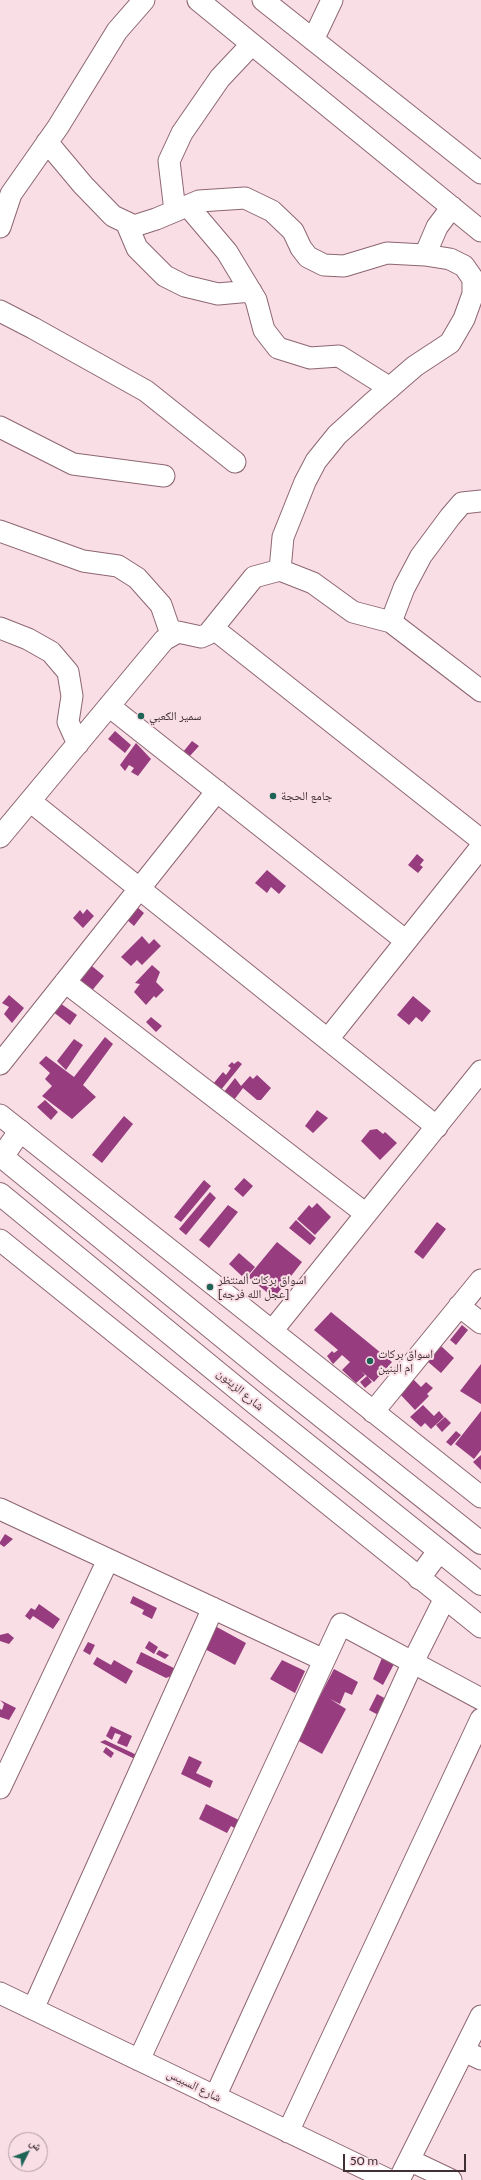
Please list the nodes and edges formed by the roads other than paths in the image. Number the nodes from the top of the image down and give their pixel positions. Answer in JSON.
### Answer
{"nodes":[{"id":1,"x":144,"y":0,"type":"edge"},
{"id":2,"x":198,"y":0,"type":"edge"},
{"id":3,"x":263,"y":0,"type":"edge"},
{"id":4,"x":332,"y":0,"type":"edge"},
{"id":5,"x":313,"y":40,"type":"junction"},
{"id":6,"x":252,"y":44,"type":"junction"},
{"id":7,"x":48,"y":142,"type":"junction"},
{"id":8,"x":481,"y":173,"type":"edge"},
{"id":9,"x":181,"y":208,"type":"junction"},
{"id":10,"x":452,"y":208,"type":"junction"},
{"id":11,"x":126,"y":222,"type":"junction"},
{"id":12,"x":0,"y":227,"type":"edge"},
{"id":13,"x":481,"y":231,"type":"edge"},
{"id":14,"x":425,"y":255,"type":"junction"},
{"id":15,"x":251,"y":291,"type":"junction"},
{"id":16,"x":0,"y":311,"type":"edge"},
{"id":17,"x":472,"y":322,"type":"edge"},
{"id":18,"x":390,"y":388,"type":"junction"},
{"id":19,"x":0,"y":427,"type":"edge"},
{"id":20,"x":235,"y":462,"type":"dead end"},
{"id":21,"x":164,"y":476,"type":"dead end"},
{"id":22,"x":481,"y":501,"type":"edge"},
{"id":23,"x":0,"y":531,"type":"edge"},
{"id":24,"x":280,"y":570,"type":"junction"},
{"id":25,"x":391,"y":622,"type":"junction"},
{"id":26,"x":0,"y":628,"type":"edge"},
{"id":27,"x":214,"y":629,"type":"junction"},
{"id":28,"x":171,"y":634,"type":"junction"},
{"id":29,"x":481,"y":691,"type":"edge"},
{"id":30,"x":110,"y":706,"type":"junction"},
{"id":31,"x":78,"y":744,"type":"junction"},
{"id":32,"x":217,"y":791,"type":"junction"},
{"id":33,"x":30,"y":801,"type":"junction"},
{"id":34,"x":0,"y":837,"type":"edge"},
{"id":35,"x":481,"y":840,"type":"edge"},
{"id":36,"x":481,"y":847,"type":"edge"},
{"id":37,"x":140,"y":888,"type":"junction"},
{"id":38,"x":406,"y":941,"type":"junction"},
{"id":39,"x":65,"y":982,"type":"junction"},
{"id":40,"x":328,"y":1039,"type":"junction"},
{"id":41,"x":0,"y":1064,"type":"edge"},
{"id":42,"x":481,"y":1071,"type":"edge"},
{"id":43,"x":0,"y":1115,"type":"edge"},
{"id":44,"x":437,"y":1127,"type":"junction"},
{"id":45,"x":20,"y":1131,"type":"junction"},
{"id":46,"x":1,"y":1156,"type":"edge"},
{"id":47,"x":0,"y":1194,"type":"edge"},
{"id":48,"x":366,"y":1214,"type":"junction"},
{"id":49,"x":0,"y":1240,"type":"edge"},
{"id":50,"x":481,"y":1280,"type":"edge"},
{"id":51,"x":459,"y":1306,"type":"junction"},
{"id":52,"x":481,"y":1323,"type":"edge"},
{"id":53,"x":272,"y":1331,"type":"junction"},
{"id":54,"x":219,"y":1332,"type":"junction"},
{"id":55,"x":198,"y":1356,"type":"junction"},
{"id":56,"x":272,"y":1377,"type":"junction"},
{"id":57,"x":256,"y":1404,"type":"junction"},
{"id":58,"x":373,"y":1412,"type":"junction"},
{"id":59,"x":481,"y":1497,"type":"edge"},
{"id":60,"x":0,"y":1510,"type":"edge"},
{"id":61,"x":481,"y":1543,"type":"edge"},
{"id":62,"x":439,"y":1551,"type":"junction"},
{"id":63,"x":108,"y":1560,"type":"junction"},
{"id":64,"x":419,"y":1578,"type":"junction"},
{"id":65,"x":481,"y":1584,"type":"edge"},
{"id":66,"x":445,"y":1598,"type":"junction"},
{"id":67,"x":213,"y":1608,"type":"junction"},
{"id":68,"x":481,"y":1627,"type":"edge"},
{"id":69,"x":324,"y":1660,"type":"junction"},
{"id":70,"x":412,"y":1662,"type":"junction"},
{"id":71,"x":481,"y":1699,"type":"edge"},
{"id":72,"x":481,"y":1718,"type":"edge"},
{"id":73,"x":0,"y":1788,"type":"edge"},
{"id":74,"x":0,"y":1993,"type":"edge"},
{"id":75,"x":33,"y":2009,"type":"junction"},
{"id":76,"x":481,"y":2016,"type":"edge"},
{"id":77,"x":472,"y":2055,"type":"edge"},
{"id":78,"x":139,"y":2060,"type":"junction"},
{"id":79,"x":215,"y":2097,"type":"junction"},
{"id":80,"x":288,"y":2132,"type":"junction"},
{"id":81,"x":409,"y":2160,"type":"junction"},
{"id":82,"x":388,"y":2180,"type":"edge"},
{"id":83,"x":399,"y":2180,"type":"edge"},
{"id":84,"x":451,"y":2180,"type":"edge"}],
"edges":[{"from":1,"to":7,"type":"street"},
{"from":2,"to":6,"type":"street"},
{"from":3,"to":5,"type":"street"},
{"from":4,"to":5,"type":"street"},
{"from":5,"to":8,"type":"street"},
{"from":6,"to":9,"type":"street"},
{"from":6,"to":10,"type":"street"},
{"from":7,"to":11,"type":"street"},
{"from":7,"to":12,"type":"street"},
{"from":9,"to":11,"type":"street"},
{"from":9,"to":14,"type":"street"},
{"from":9,"to":15,"type":"street"},
{"from":10,"to":13,"type":"street"},
{"from":10,"to":14,"type":"street"},
{"from":11,"to":15,"type":"street"},
{"from":14,"to":17,"type":"street"},
{"from":15,"to":18,"type":"street"},
{"from":16,"to":20,"type":"street"},
{"from":17,"to":18,"type":"street"},
{"from":18,"to":24,"type":"street"},
{"from":19,"to":21,"type":"street"},
{"from":22,"to":25,"type":"street"},
{"from":23,"to":28,"type":"street"},
{"from":24,"to":25,"type":"street"},
{"from":24,"to":27,"type":"street"},
{"from":25,"to":29,"type":"street"},
{"from":26,"to":31,"type":"street"},
{"from":27,"to":28,"type":"street"},
{"from":27,"to":35,"type":"street"},
{"from":28,"to":30,"type":"street"},
{"from":30,"to":31,"type":"street"},
{"from":30,"to":32,"type":"street"},
{"from":31,"to":33,"type":"street"},
{"from":32,"to":37,"type":"street"},
{"from":32,"to":38,"type":"street"},
{"from":33,"to":34,"type":"street"},
{"from":33,"to":37,"type":"street"},
{"from":36,"to":38,"type":"street"},
{"from":37,"to":39,"type":"street"},
{"from":37,"to":40,"type":"street"},
{"from":38,"to":40,"type":"street"},
{"from":39,"to":41,"type":"street"},
{"from":39,"to":48,"type":"street"},
{"from":40,"to":44,"type":"street"},
{"from":42,"to":44,"type":"street"},
{"from":43,"to":45,"type":"street"},
{"from":44,"to":48,"type":"street"},
{"from":45,"to":46,"type":"main road"},
{"from":45,"to":53,"type":"street"},
{"from":46,"to":54,"type":"main road"},
{"from":47,"to":55,"type":"main road","name":"شارع الزيتون"},
{"from":48,"to":53,"type":"street"},
{"from":49,"to":64,"type":"street"},
{"from":50,"to":51,"type":"street"},
{"from":51,"to":52,"type":"street"},
{"from":51,"to":58,"type":"street"},
{"from":53,"to":58,"type":"street"},
{"from":54,"to":55,"type":"main road"},
{"from":54,"to":56,"type":"main road"},
{"from":55,"to":57,"type":"main road","name":"شارع الزيتون"},
{"from":56,"to":57,"type":"main road"},
{"from":56,"to":61,"type":"main road"},
{"from":57,"to":62,"type":"main road","name":"شارع الزيتون"},
{"from":58,"to":59,"type":"street"},
{"from":60,"to":63,"type":"street"},
{"from":62,"to":64,"type":"main road"},
{"from":62,"to":65,"type":"main road","name":"شارع الزيتون"},
{"from":63,"to":67,"type":"street"},
{"from":63,"to":73,"type":"street"},
{"from":64,"to":66,"type":"street"},
{"from":66,"to":68,"type":"street"},
{"from":66,"to":70,"type":"street"},
{"from":67,"to":69,"type":"street"},
{"from":67,"to":75,"type":"street"},
{"from":69,"to":70,"type":"street"},
{"from":69,"to":78,"type":"street"},
{"from":70,"to":71,"type":"street"},
{"from":70,"to":79,"type":"street"},
{"from":72,"to":80,"type":"street"},
{"from":74,"to":75,"type":"street","name":"شارع السبيس"},
{"from":75,"to":78,"type":"street","name":"شارع السبيس"},
{"from":76,"to":77,"type":"street"},
{"from":77,"to":81,"type":"street"},
{"from":78,"to":79,"type":"street","name":"شارع السبيس"},
{"from":79,"to":80,"type":"street","name":"شارع السبيس"},
{"from":80,"to":82,"type":"street","name":"شارع السبيس"},
{"from":81,"to":83,"type":"street"},
{"from":81,"to":84,"type":"street"}]}
